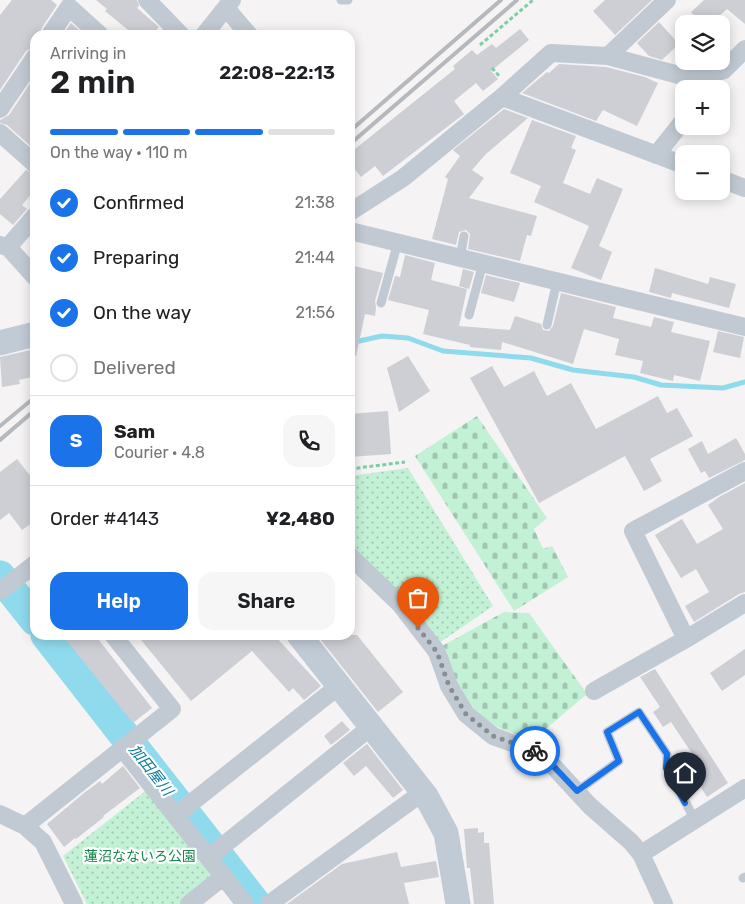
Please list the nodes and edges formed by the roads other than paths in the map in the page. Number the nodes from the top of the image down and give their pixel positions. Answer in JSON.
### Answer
{"nodes":[{"id":1,"x":147,"y":0,"type":"edge"},
{"id":2,"x":341,"y":0,"type":"edge"},
{"id":3,"x":348,"y":0,"type":"edge"},
{"id":4,"x":666,"y":0,"type":"edge"},
{"id":5,"x":64,"y":4,"type":"edge"},
{"id":6,"x":229,"y":4,"type":"edge"},
{"id":7,"x":52,"y":30,"type":"edge"},
{"id":8,"x":94,"y":30,"type":"edge"},
{"id":9,"x":176,"y":30,"type":"edge"},
{"id":10,"x":208,"y":30,"type":"edge"},
{"id":11,"x":246,"y":30,"type":"edge"},
{"id":12,"x":745,"y":48,"type":"edge"},
{"id":13,"x":608,"y":56,"type":"junction"},
{"id":14,"x":30,"y":64,"type":"edge"},
{"id":15,"x":730,"y":64,"type":"edge"},
{"id":16,"x":724,"y":70,"type":"joint"},
{"id":17,"x":716,"y":80,"type":"edge"},
{"id":18,"x":502,"y":96,"type":"junction"},
{"id":19,"x":0,"y":109,"type":"edge"},
{"id":20,"x":675,"y":131,"type":"edge"},
{"id":21,"x":0,"y":133,"type":"edge"},
{"id":22,"x":656,"y":155,"type":"junction"},
{"id":23,"x":30,"y":158,"type":"edge"},
{"id":24,"x":675,"y":162,"type":"edge"},
{"id":25,"x":730,"y":182,"type":"edge"},
{"id":26,"x":745,"y":188,"type":"edge"},
{"id":27,"x":355,"y":209,"type":"edge"},
{"id":28,"x":30,"y":221,"type":"edge"},
{"id":29,"x":355,"y":232,"type":"edge"},
{"id":30,"x":464,"y":236,"type":"dead end"},
{"id":31,"x":398,"y":242,"type":"junction"},
{"id":32,"x":4,"y":246,"type":"edge"},
{"id":33,"x":460,"y":258,"type":"junction"},
{"id":34,"x":483,"y":263,"type":"junction"},
{"id":35,"x":30,"y":272,"type":"edge"},
{"id":36,"x":558,"y":281,"type":"junction"},
{"id":37,"x":381,"y":303,"type":"dead end"},
{"id":38,"x":469,"y":315,"type":"dead end"},
{"id":39,"x":547,"y":325,"type":"dead end"},
{"id":40,"x":745,"y":327,"type":"edge"},
{"id":41,"x":30,"y":335,"type":"edge"},
{"id":42,"x":0,"y":343,"type":"edge"},
{"id":43,"x":745,"y":471,"type":"edge"},
{"id":44,"x":355,"y":561,"type":"edge"},
{"id":45,"x":30,"y":568,"type":"edge"},
{"id":46,"x":6,"y":587,"type":"edge"},
{"id":47,"x":745,"y":603,"type":"edge"},
{"id":48,"x":686,"y":639,"type":"junction"},
{"id":49,"x":117,"y":640,"type":"edge"},
{"id":50,"x":303,"y":640,"type":"edge"},
{"id":51,"x":340,"y":685,"type":"junction"},
{"id":52,"x":594,"y":691,"type":"dead end"},
{"id":53,"x":372,"y":726,"type":"junction"},
{"id":54,"x":127,"y":744,"type":"junction"},
{"id":55,"x":745,"y":788,"type":"edge"},
{"id":56,"x":577,"y":791,"type":"junction"},
{"id":57,"x":423,"y":792,"type":"junction"},
{"id":58,"x":0,"y":814,"type":"edge"},
{"id":59,"x":176,"y":815,"type":"junction"},
{"id":60,"x":694,"y":820,"type":"junction"},
{"id":61,"x":25,"y":826,"type":"junction"},
{"id":62,"x":641,"y":854,"type":"junction"},
{"id":63,"x":209,"y":857,"type":"junction"},
{"id":64,"x":224,"y":876,"type":"junction"},
{"id":65,"x":74,"y":904,"type":"edge"},
{"id":66,"x":189,"y":904,"type":"edge"},
{"id":67,"x":245,"y":904,"type":"edge"},
{"id":68,"x":270,"y":904,"type":"edge"},
{"id":69,"x":458,"y":904,"type":"edge"},
{"id":70,"x":664,"y":904,"type":"edge"}],
"edges":[{"from":1,"to":9,"type":"street"},
{"from":2,"to":3,"type":"lane"},
{"from":4,"to":13,"type":"street"},
{"from":5,"to":7,"type":"street"},
{"from":5,"to":8,"type":"street"},
{"from":6,"to":10,"type":"street"},
{"from":6,"to":11,"type":"street"},
{"from":12,"to":15,"type":"street"},
{"from":13,"to":16,"type":"street"},
{"from":13,"to":18,"type":"street"},
{"from":14,"to":19,"type":"street"},
{"from":16,"to":17,"type":"street"},
{"from":18,"to":22,"type":"street"},
{"from":18,"to":27,"type":"street"},
{"from":20,"to":22,"type":"street"},
{"from":21,"to":23,"type":"street"},
{"from":22,"to":24,"type":"street"},
{"from":25,"to":26,"type":"street"},
{"from":28,"to":32,"type":"street"},
{"from":29,"to":31,"type":"street"},
{"from":30,"to":33,"type":"lane"},
{"from":31,"to":33,"type":"street"},
{"from":31,"to":37,"type":"lane"},
{"from":32,"to":35,"type":"street"},
{"from":33,"to":34,"type":"street"},
{"from":34,"to":36,"type":"street"},
{"from":34,"to":38,"type":"lane"},
{"from":36,"to":39,"type":"lane"},
{"from":36,"to":40,"type":"street"},
{"from":41,"to":42,"type":"street"},
{"from":43,"to":48,"type":"street"},
{"from":44,"to":56,"type":"street"},
{"from":45,"to":46,"type":"street"},
{"from":47,"to":48,"type":"street"},
{"from":48,"to":52,"type":"street"},
{"from":49,"to":54,"type":"street"},
{"from":50,"to":51,"type":"street"},
{"from":51,"to":53,"type":"street"},
{"from":51,"to":59,"type":"street"},
{"from":53,"to":57,"type":"street"},
{"from":53,"to":63,"type":"street"},
{"from":54,"to":59,"type":"street"},
{"from":54,"to":61,"type":"street"},
{"from":55,"to":60,"type":"street"},
{"from":56,"to":60,"type":"lane"},
{"from":56,"to":62,"type":"street"},
{"from":57,"to":68,"type":"street"},
{"from":57,"to":69,"type":"street"},
{"from":58,"to":61,"type":"street"},
{"from":59,"to":63,"type":"street"},
{"from":60,"to":62,"type":"street"},
{"from":61,"to":65,"type":"street"},
{"from":62,"to":70,"type":"street"},
{"from":63,"to":64,"type":"street"},
{"from":64,"to":66,"type":"street"},
{"from":64,"to":67,"type":"street"}]}
